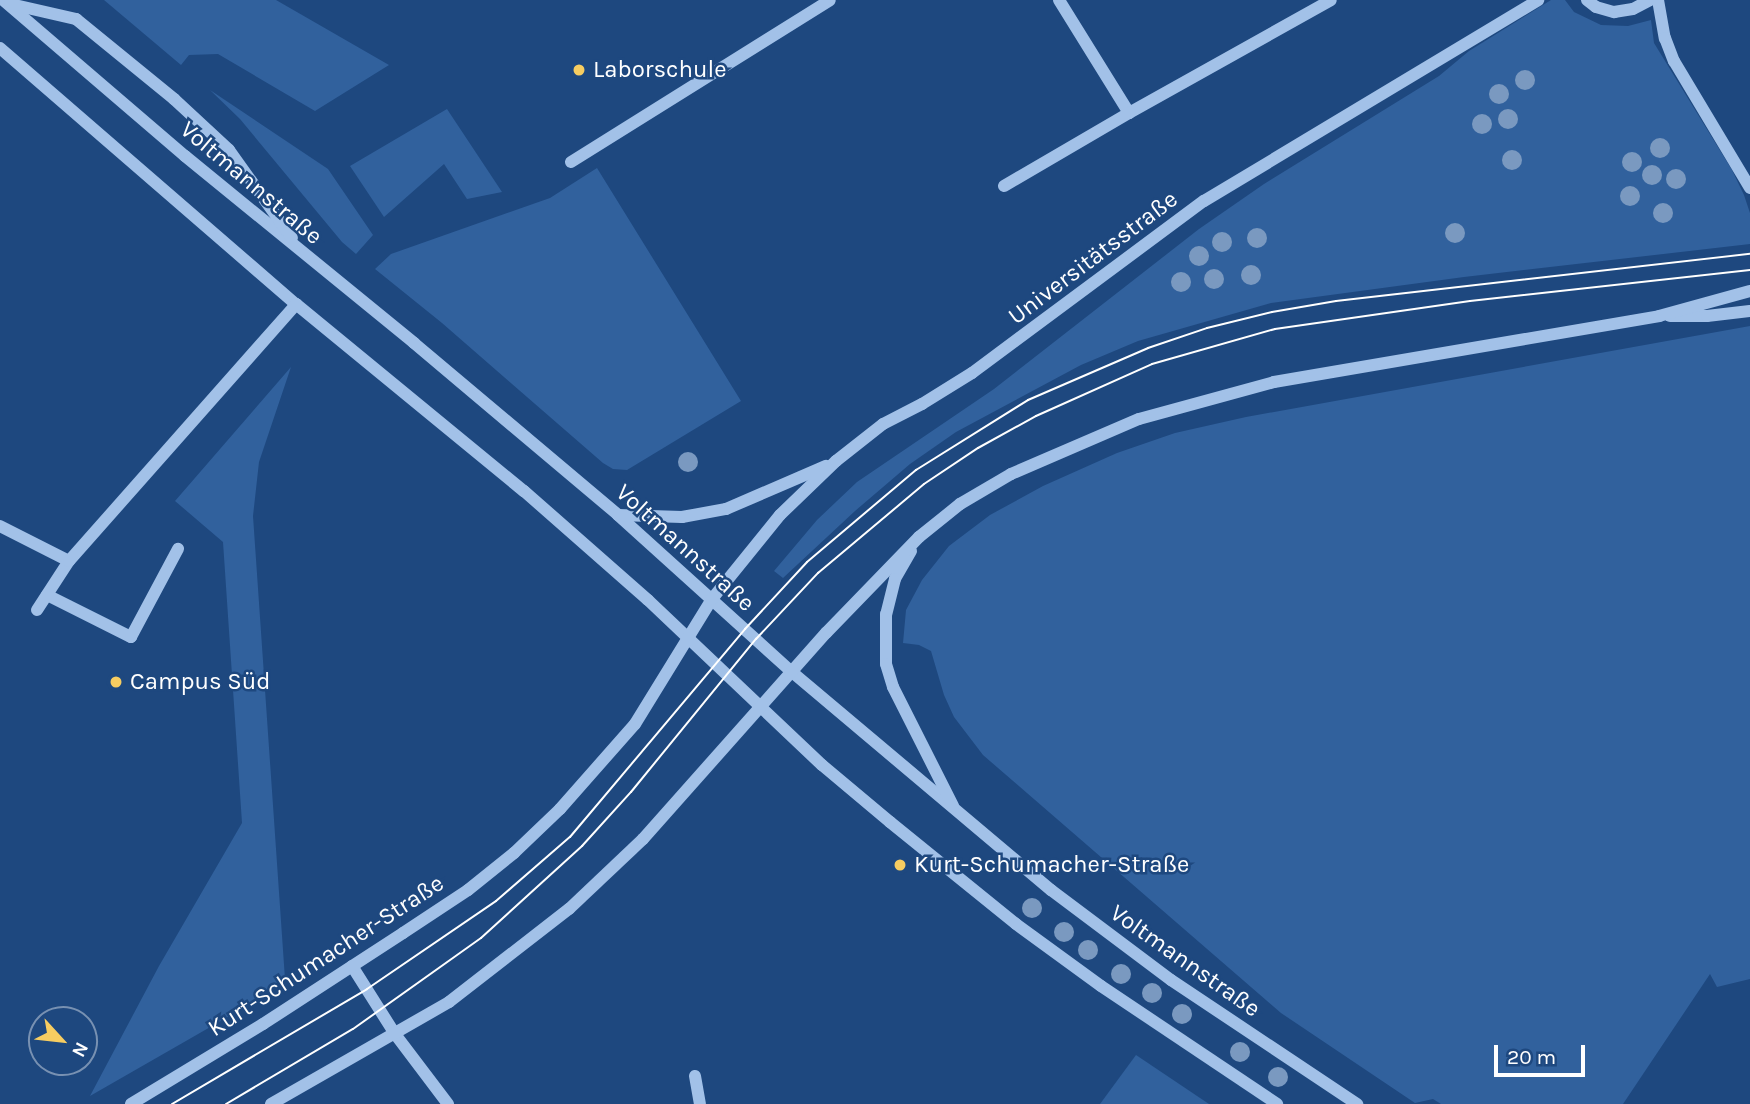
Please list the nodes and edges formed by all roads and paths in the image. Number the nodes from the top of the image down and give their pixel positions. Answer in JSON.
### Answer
{"nodes":[{"id":1,"x":830,"y":0,"type":"edge"},
{"id":2,"x":1059,"y":0,"type":"edge"},
{"id":3,"x":1331,"y":0,"type":"edge"},
{"id":4,"x":1538,"y":0,"type":"edge"},
{"id":5,"x":1587,"y":0,"type":"edge"},
{"id":6,"x":1650,"y":0,"type":"edge"},
{"id":7,"x":1658,"y":0,"type":"edge"},
{"id":8,"x":6,"y":2,"type":"edge"},
{"id":9,"x":0,"y":48,"type":"edge"},
{"id":10,"x":1129,"y":113,"type":"junction"},
{"id":11,"x":571,"y":162,"type":"dead end"},
{"id":12,"x":1004,"y":186,"type":"dead end"},
{"id":13,"x":1750,"y":188,"type":"edge"},
{"id":14,"x":302,"y":253,"type":"junction"},
{"id":15,"x":1750,"y":291,"type":"edge"},
{"id":16,"x":296,"y":304,"type":"junction"},
{"id":17,"x":1750,"y":311,"type":"edge"},
{"id":18,"x":1659,"y":316,"type":"junction"},
{"id":19,"x":836,"y":461,"type":"junction"},
{"id":20,"x":618,"y":515,"type":"junction"},
{"id":21,"x":0,"y":526,"type":"edge"},
{"id":22,"x":919,"y":537,"type":"junction"},
{"id":23,"x":178,"y":549,"type":"dead end"},
{"id":24,"x":69,"y":561,"type":"junction"},
{"id":25,"x":47,"y":594,"type":"junction"},
{"id":26,"x":712,"y":599,"type":"junction"},
{"id":27,"x":37,"y":610,"type":"dead end"},
{"id":28,"x":686,"y":636,"type":"junction"},
{"id":29,"x":792,"y":672,"type":"junction"},
{"id":30,"x":761,"y":707,"type":"junction"},
{"id":31,"x":957,"y":813,"type":"junction"},
{"id":32,"x":352,"y":966,"type":"junction"},
{"id":33,"x":395,"y":1034,"type":"junction"},
{"id":34,"x":695,"y":1076,"type":"dead end"},
{"id":35,"x":131,"y":1104,"type":"edge"},
{"id":36,"x":271,"y":1104,"type":"edge"},
{"id":37,"x":448,"y":1104,"type":"edge"},
{"id":38,"x":700,"y":1104,"type":"edge"},
{"id":39,"x":1278,"y":1104,"type":"edge"},
{"id":40,"x":1357,"y":1104,"type":"edge"}],
"edges":[{"from":1,"to":11,"type":"street"},
{"from":2,"to":10,"type":"street"},
{"from":3,"to":10,"type":"street"},
{"from":4,"to":19,"type":"street","name":"Universitätsstraße"},
{"from":5,"to":6,"type":"street"},
{"from":7,"to":13,"type":"street"},
{"from":8,"to":14,"type":"street","name":"Voltmannstraße"},
{"from":8,"to":14,"type":"street"},
{"from":9,"to":16,"type":"street"},
{"from":10,"to":12,"type":"street"},
{"from":14,"to":20,"type":"street","name":"Voltmannstraße"},
{"from":15,"to":18,"type":"street"},
{"from":16,"to":24,"type":"street"},
{"from":16,"to":28,"type":"street"},
{"from":17,"to":18,"type":"street"},
{"from":18,"to":22,"type":"street"},
{"from":19,"to":20,"type":"street"},
{"from":19,"to":26,"type":"street","name":"Universitätsstraße"},
{"from":20,"to":26,"type":"street","name":"Voltmannstraße"},
{"from":21,"to":24,"type":"street"},
{"from":22,"to":29,"type":"street"},
{"from":22,"to":31,"type":"street"},
{"from":23,"to":25,"type":"street"},
{"from":24,"to":25,"type":"street"},
{"from":25,"to":27,"type":"street"},
{"from":26,"to":28,"type":"street","name":"Kurt-Schumacher-Straße"},
{"from":26,"to":29,"type":"street","name":"Voltmannstraße"},
{"from":28,"to":30,"type":"street"},
{"from":28,"to":32,"type":"street","name":"Kurt-Schumacher-Straße"},
{"from":29,"to":30,"type":"street"},
{"from":29,"to":31,"type":"street","name":"Voltmannstraße"},
{"from":30,"to":33,"type":"street"},
{"from":30,"to":39,"type":"street"},
{"from":31,"to":40,"type":"street","name":"Voltmannstraße"},
{"from":32,"to":33,"type":"street"},
{"from":32,"to":35,"type":"street","name":"Kurt-Schumacher-Straße"},
{"from":33,"to":36,"type":"street"},
{"from":33,"to":37,"type":"street"},
{"from":34,"to":38,"type":"street"}]}
